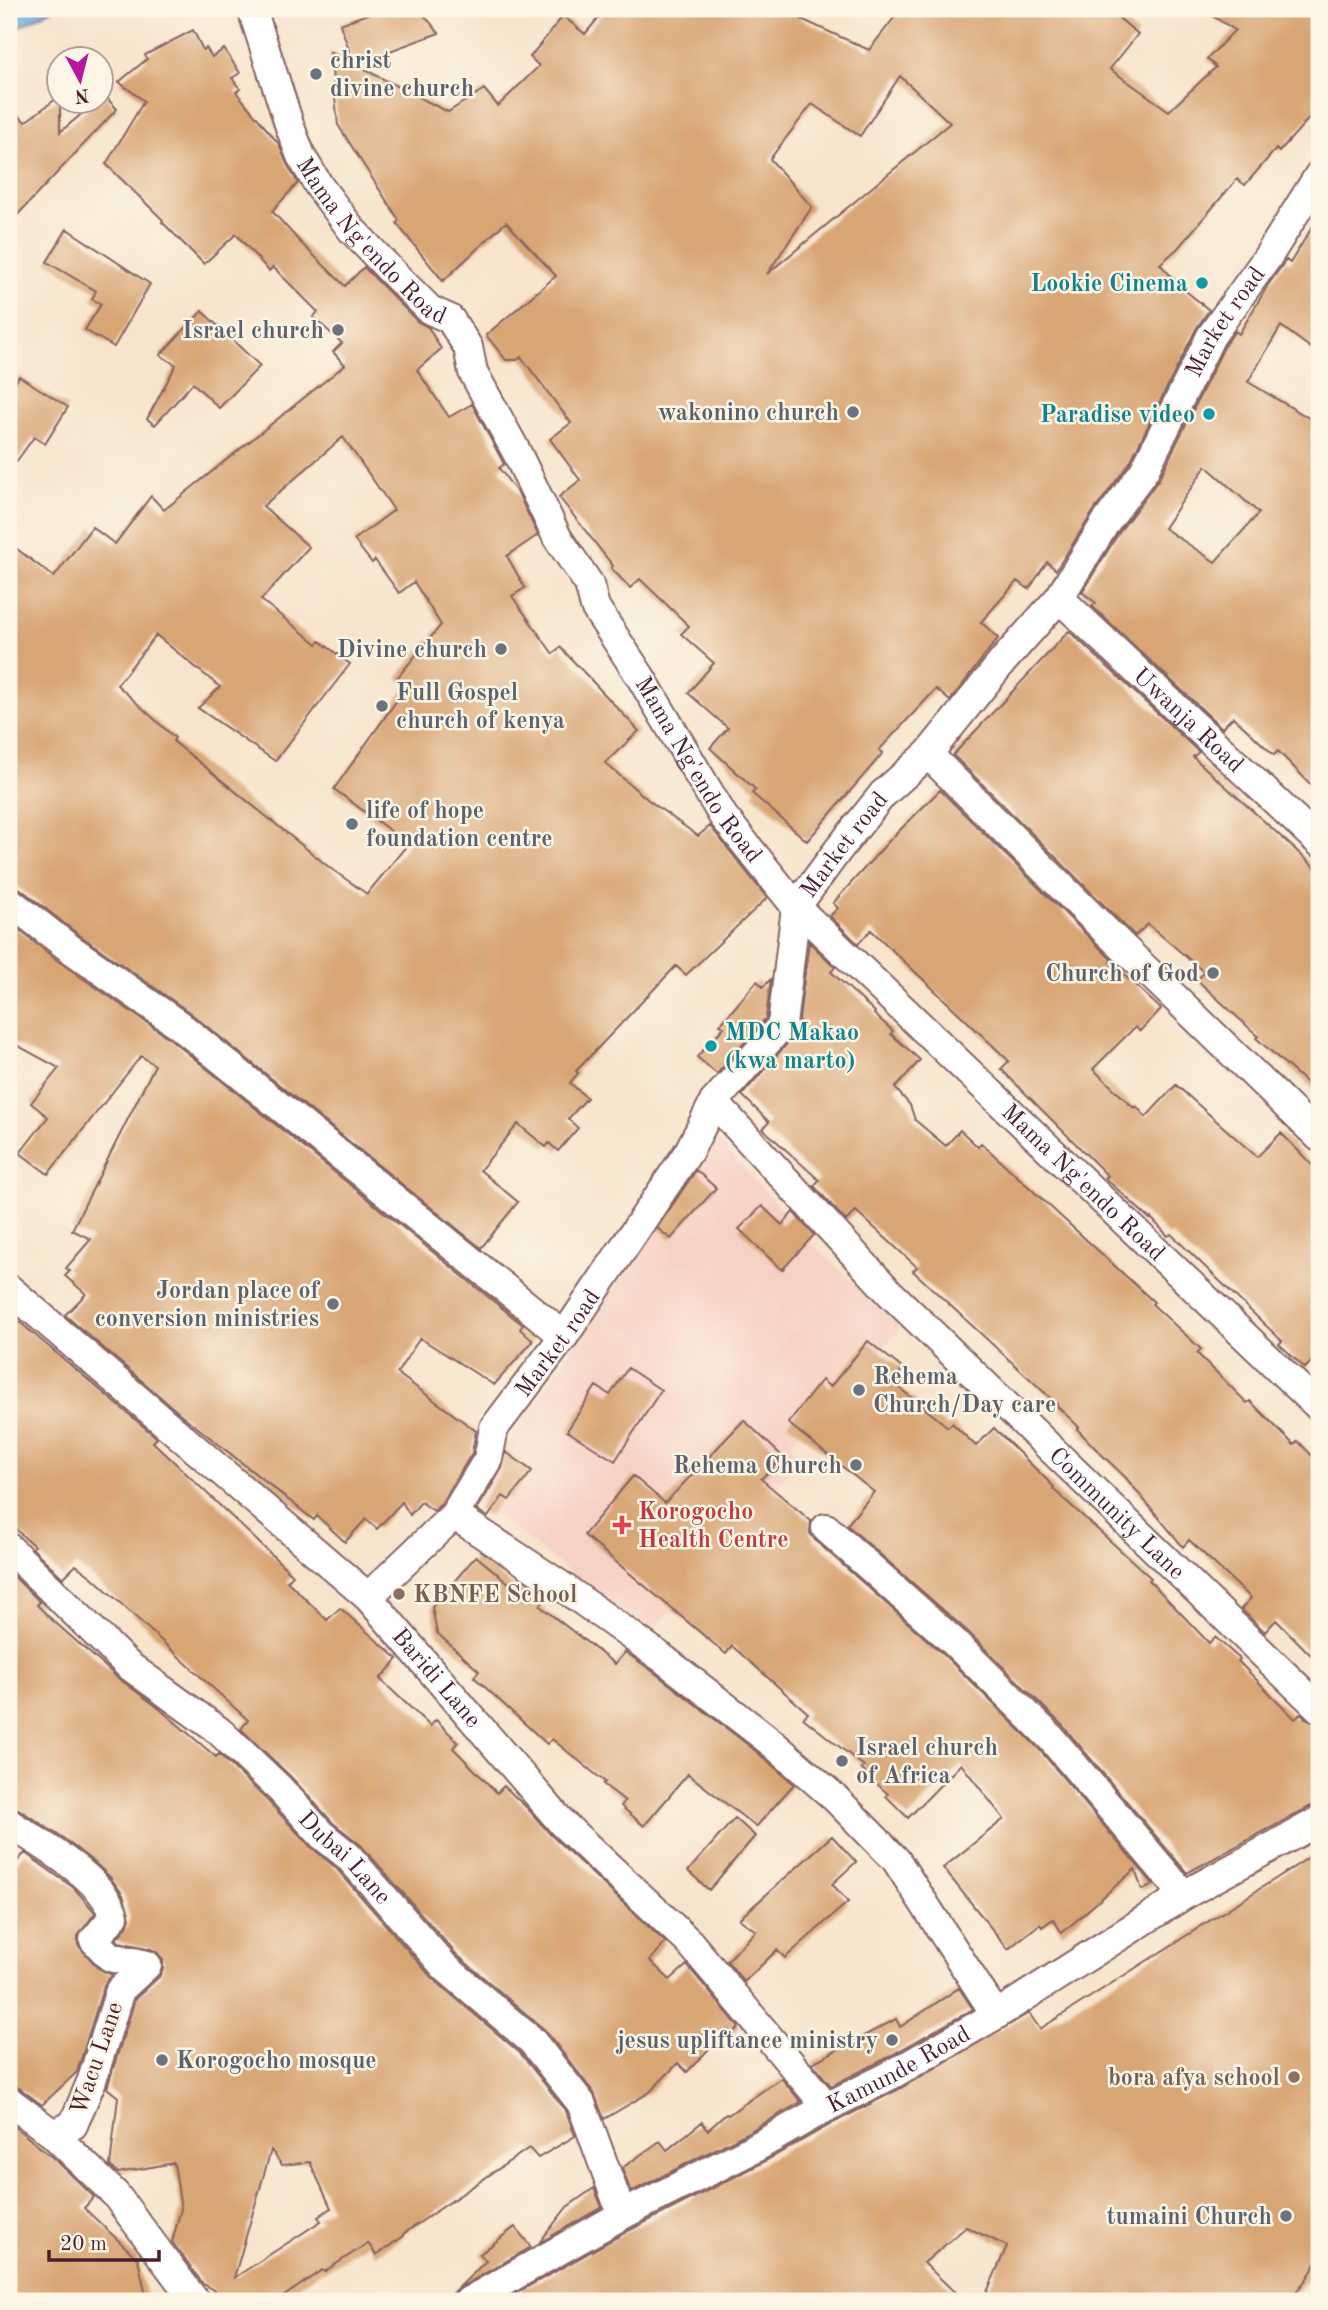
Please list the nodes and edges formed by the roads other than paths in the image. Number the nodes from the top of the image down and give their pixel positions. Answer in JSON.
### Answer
{"nodes":[{"id":1,"x":253,"y":10,"type":"edge"},
{"id":2,"x":1319,"y":176,"type":"edge"},
{"id":3,"x":1059,"y":598,"type":"junction"},
{"id":4,"x":928,"y":754,"type":"junction"},
{"id":5,"x":1319,"y":842,"type":"edge"},
{"id":6,"x":9,"y":901,"type":"edge"},
{"id":7,"x":796,"y":907,"type":"junction"},
{"id":8,"x":714,"y":1101,"type":"junction"},
{"id":9,"x":1319,"y":1137,"type":"edge"},
{"id":10,"x":9,"y":1289,"type":"edge"},
{"id":11,"x":564,"y":1336,"type":"junction"},
{"id":12,"x":1319,"y":1407,"type":"edge"},
{"id":13,"x":454,"y":1515,"type":"junction"},
{"id":14,"x":826,"y":1528,"type":"dead end"},
{"id":15,"x":9,"y":1548,"type":"edge"},
{"id":16,"x":368,"y":1597,"type":"junction"},
{"id":17,"x":1319,"y":1707,"type":"edge"},
{"id":18,"x":1319,"y":1821,"type":"edge"},
{"id":19,"x":9,"y":1823,"type":"edge"},
{"id":20,"x":1184,"y":1895,"type":"junction"},
{"id":21,"x":996,"y":2015,"type":"junction"},
{"id":22,"x":9,"y":2101,"type":"edge"},
{"id":23,"x":827,"y":2107,"type":"junction"},
{"id":24,"x":53,"y":2134,"type":"junction"},
{"id":25,"x":622,"y":2215,"type":"junction"},
{"id":26,"x":195,"y":2301,"type":"edge"},
{"id":27,"x":469,"y":2301,"type":"edge"}],
"edges":[{"from":1,"to":7,"type":"street","name":"Mama Ng'endo Road"},
{"from":2,"to":3,"type":"street","name":"Market road"},
{"from":3,"to":4,"type":"street","name":"Market road"},
{"from":3,"to":5,"type":"street","name":"Uwanja Road"},
{"from":4,"to":7,"type":"street","name":"Market road"},
{"from":4,"to":9,"type":"street"},
{"from":6,"to":11,"type":"street"},
{"from":7,"to":8,"type":"street","name":"Market road"},
{"from":7,"to":12,"type":"street","name":"Mama Ng'endo Road"},
{"from":8,"to":11,"type":"street","name":"Market road"},
{"from":8,"to":17,"type":"street","name":"Community Lane"},
{"from":10,"to":16,"type":"street","name":"Baridi Lane"},
{"from":11,"to":13,"type":"street","name":"Market road"},
{"from":13,"to":16,"type":"street","name":"Market road"},
{"from":13,"to":21,"type":"street"},
{"from":14,"to":20,"type":"street"},
{"from":15,"to":25,"type":"street","name":"Dubai Lane"},
{"from":16,"to":23,"type":"street","name":"Baridi Lane"},
{"from":18,"to":20,"type":"street","name":"Kamunde Road"},
{"from":19,"to":24,"type":"street","name":"Wacu Lane"},
{"from":20,"to":21,"type":"street","name":"Kamunde Road"},
{"from":21,"to":23,"type":"street","name":"Kamunde Road"},
{"from":22,"to":24,"type":"street"},
{"from":23,"to":25,"type":"street","name":"Kamunde Road"},
{"from":24,"to":26,"type":"street"},
{"from":25,"to":27,"type":"street","name":"Kamunde Road"}]}
